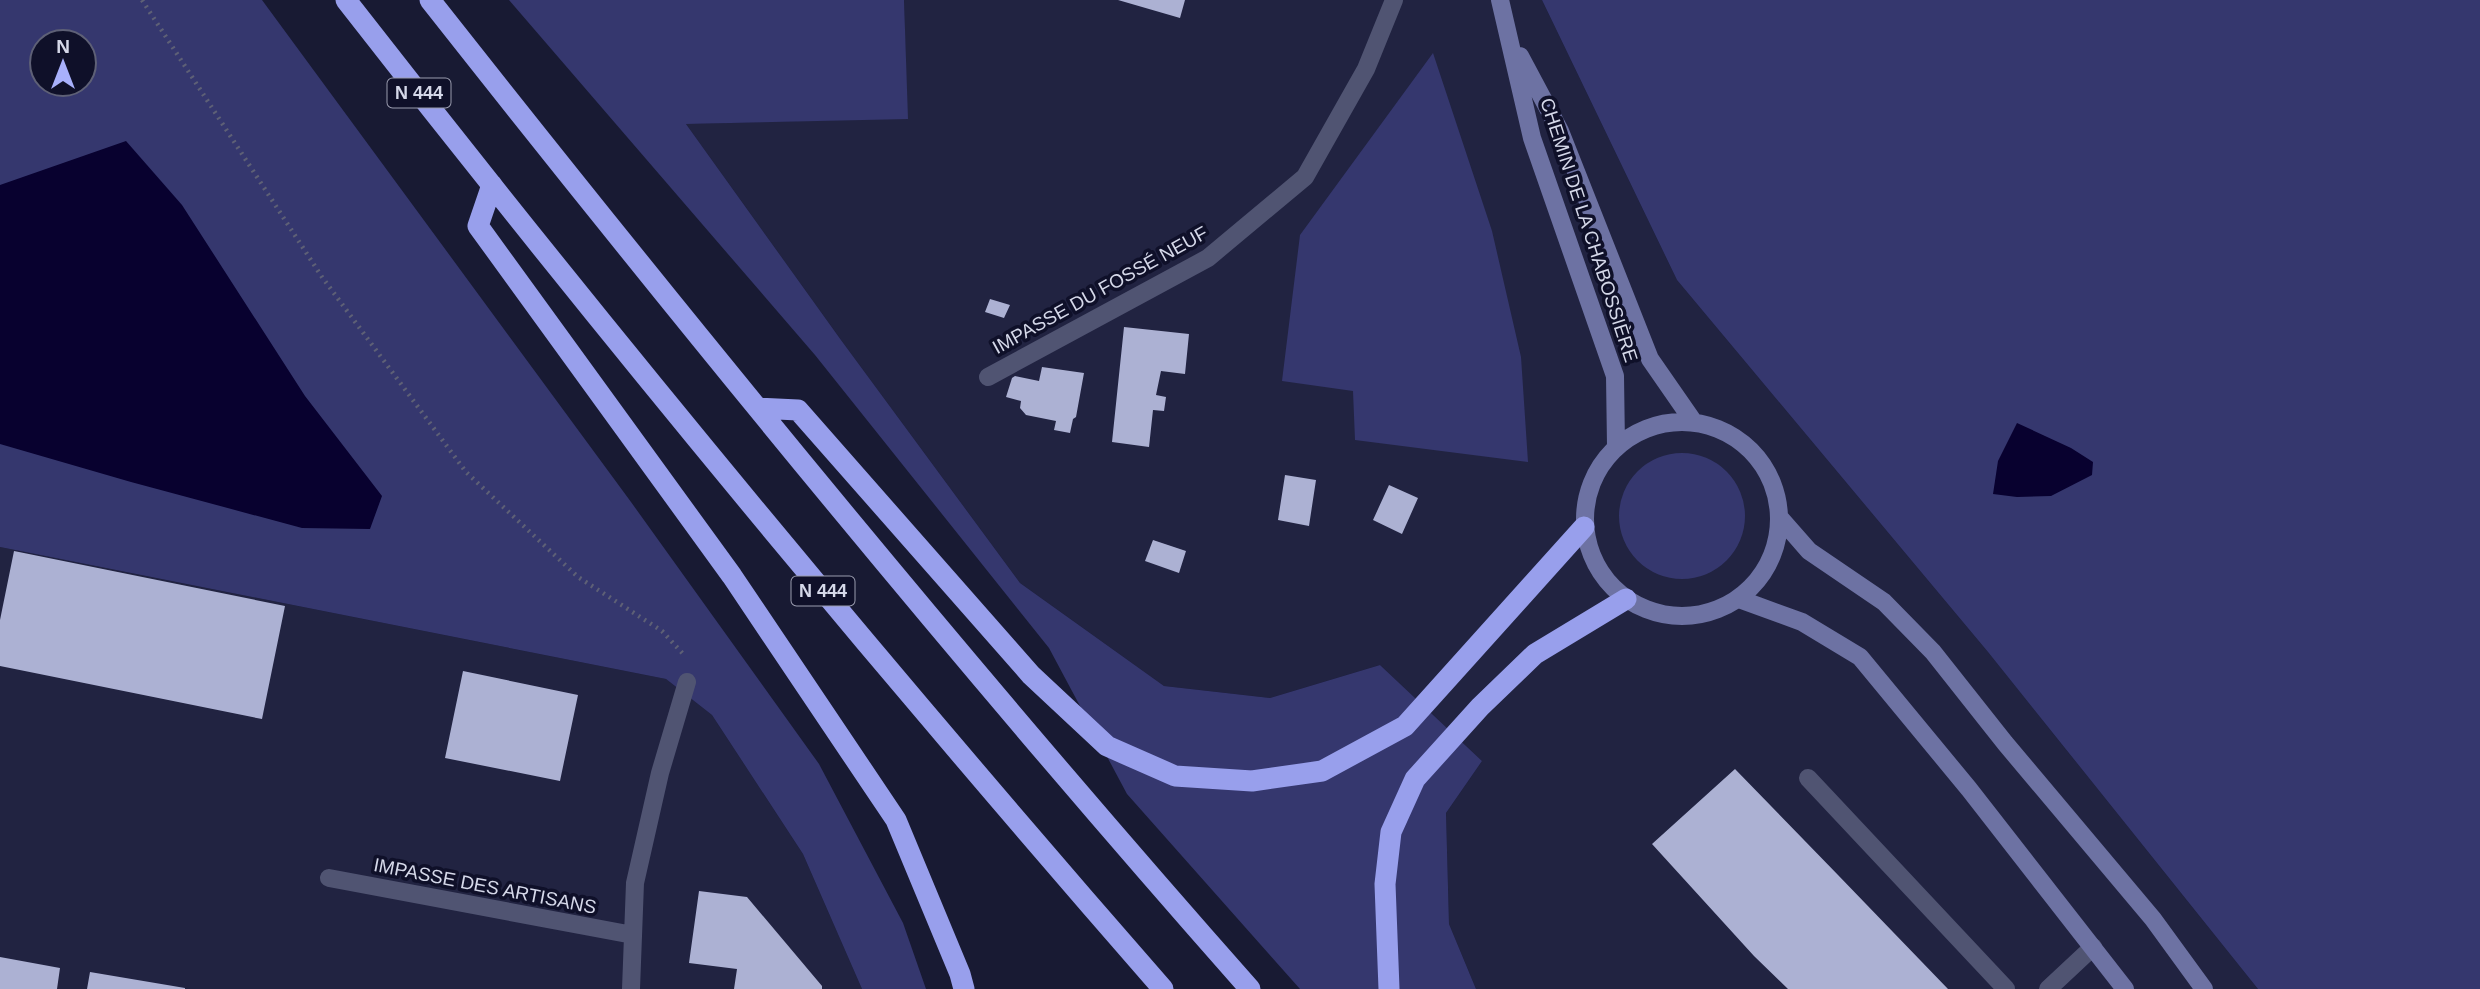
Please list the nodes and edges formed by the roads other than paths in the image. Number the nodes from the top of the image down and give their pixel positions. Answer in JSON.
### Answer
{"nodes":[{"id":1,"x":346,"y":0,"type":"edge"},
{"id":2,"x":430,"y":0,"type":"edge"},
{"id":3,"x":1394,"y":0,"type":"edge"},
{"id":4,"x":1500,"y":0,"type":"edge"},
{"id":5,"x":1509,"y":37,"type":"junction"},
{"id":6,"x":492,"y":185,"type":"junction"},
{"id":7,"x":988,"y":377,"type":"dead end"},
{"id":8,"x":758,"y":408,"type":"junction"},
{"id":9,"x":1693,"y":421,"type":"junction"},
{"id":10,"x":1616,"y":446,"type":"junction"},
{"id":11,"x":1780,"y":518,"type":"junction"},
{"id":12,"x":1584,"y":527,"type":"junction"},
{"id":13,"x":1626,"y":598,"type":"junction"},
{"id":14,"x":1738,"y":599,"type":"junction"},
{"id":15,"x":687,"y":682,"type":"road end"},
{"id":16,"x":1808,"y":778,"type":"dead end"},
{"id":17,"x":329,"y":878,"type":"dead end"},
{"id":18,"x":633,"y":935,"type":"junction"},
{"id":19,"x":2093,"y":947,"type":"junction"},
{"id":20,"x":631,"y":989,"type":"edge"},
{"id":21,"x":964,"y":989,"type":"edge"},
{"id":22,"x":1163,"y":989,"type":"edge"},
{"id":23,"x":1250,"y":989,"type":"edge"},
{"id":24,"x":1389,"y":989,"type":"edge"},
{"id":25,"x":2006,"y":989,"type":"edge"},
{"id":26,"x":2048,"y":989,"type":"edge"},
{"id":27,"x":2125,"y":989,"type":"edge"},
{"id":28,"x":2204,"y":989,"type":"edge"}],
"edges":[{"from":1,"to":6,"type":"highway","number":"N 444"},
{"from":2,"to":8,"type":"highway"},
{"from":3,"to":7,"type":"street","name":"IMPASSE DU FOSSÉ NEUF"},
{"from":4,"to":5,"type":"main road"},
{"from":5,"to":9,"type":"main road","name":"CHEMIN DE LA CHABOSSIÈRE"},
{"from":5,"to":10,"type":"main road","name":"CHEMIN DE LA CHABOSSIÈRE"},
{"from":6,"to":21,"type":"highway"},
{"from":6,"to":22,"type":"highway","number":"N 444"},
{"from":8,"to":12,"type":"highway"},
{"from":8,"to":23,"type":"highway"},
{"from":9,"to":10,"type":"main road"},
{"from":9,"to":11,"type":"main road"},
{"from":10,"to":12,"type":"main road"},
{"from":11,"to":14,"type":"main road"},
{"from":11,"to":28,"type":"main road"},
{"from":12,"to":13,"type":"main road"},
{"from":13,"to":14,"type":"main road"},
{"from":13,"to":24,"type":"highway"},
{"from":14,"to":19,"type":"main road"},
{"from":15,"to":18,"type":"street"},
{"from":16,"to":25,"type":"street"},
{"from":17,"to":18,"type":"street","name":"IMPASSE DES ARTISANS"},
{"from":18,"to":20,"type":"street"},
{"from":19,"to":26,"type":"street"},
{"from":19,"to":27,"type":"main road"}]}
